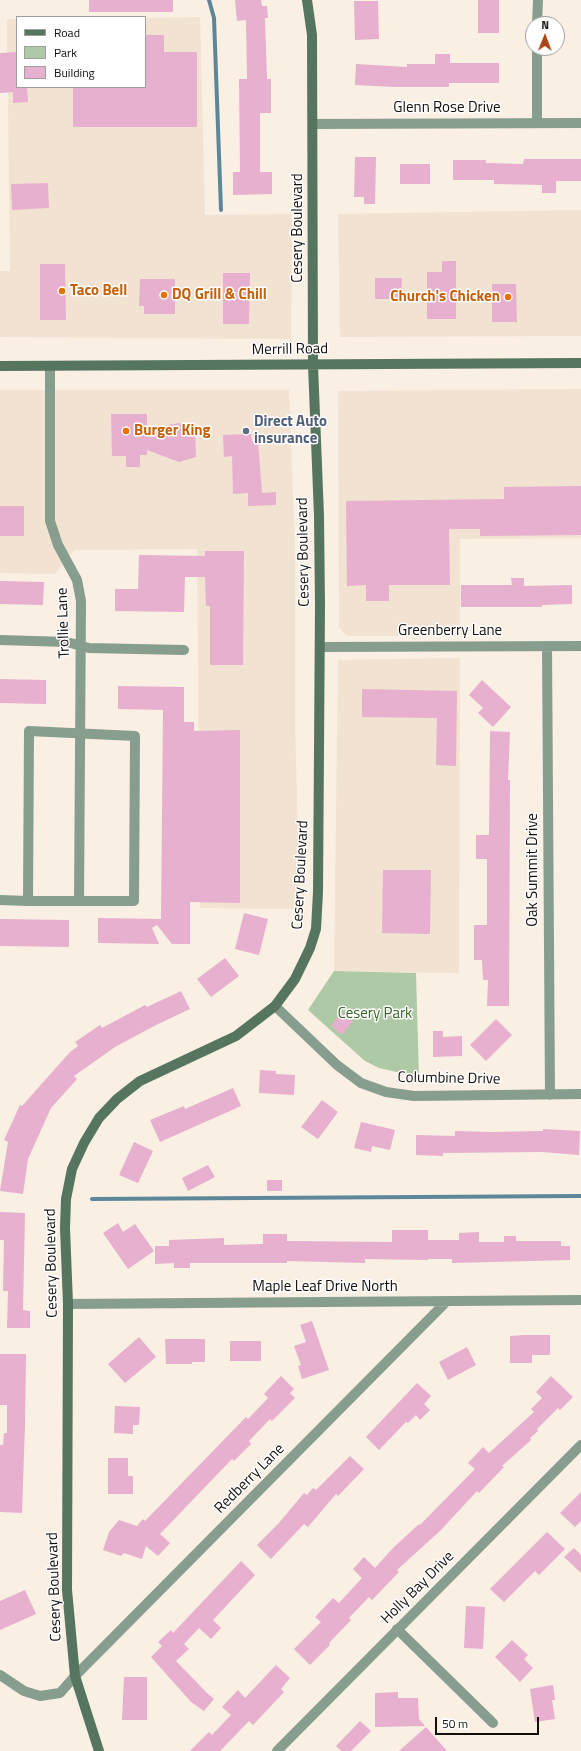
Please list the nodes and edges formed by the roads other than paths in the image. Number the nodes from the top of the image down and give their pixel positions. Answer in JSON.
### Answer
{"nodes":[{"id":1,"x":307,"y":0,"type":"edge"},
{"id":2,"x":538,"y":0,"type":"edge"},
{"id":3,"x":537,"y":16,"type":"edge"},
{"id":4,"x":537,"y":56,"type":"edge"},
{"id":5,"x":537,"y":123,"type":"junction"},
{"id":6,"x":581,"y":123,"type":"edge"},
{"id":7,"x":313,"y":124,"type":"junction"},
{"id":8,"x":581,"y":363,"type":"edge"},
{"id":9,"x":313,"y":365,"type":"junction"},
{"id":10,"x":0,"y":366,"type":"edge"},
{"id":11,"x":50,"y":366,"type":"junction"},
{"id":12,"x":0,"y":640,"type":"edge"},
{"id":13,"x":81,"y":645,"type":"junction"},
{"id":14,"x":547,"y":646,"type":"junction"},
{"id":15,"x":581,"y":646,"type":"edge"},
{"id":16,"x":320,"y":647,"type":"junction"},
{"id":17,"x":184,"y":650,"type":"dead end"},
{"id":18,"x":79,"y":733,"type":"junction"},
{"id":19,"x":0,"y":900,"type":"edge"},
{"id":20,"x":28,"y":901,"type":"junction"},
{"id":21,"x":79,"y":901,"type":"junction"},
{"id":22,"x":275,"y":1006,"type":"junction"},
{"id":23,"x":581,"y":1094,"type":"edge"},
{"id":24,"x":550,"y":1095,"type":"junction"},
{"id":25,"x":581,"y":1300,"type":"edge"},
{"id":26,"x":446,"y":1302,"type":"junction"},
{"id":27,"x":68,"y":1304,"type":"junction"},
{"id":28,"x":581,"y":1445,"type":"edge"},
{"id":29,"x":397,"y":1629,"type":"junction"},
{"id":30,"x":0,"y":1675,"type":"edge"},
{"id":31,"x":75,"y":1676,"type":"junction"},
{"id":32,"x":493,"y":1723,"type":"dead end"},
{"id":33,"x":99,"y":1751,"type":"edge"},
{"id":34,"x":276,"y":1751,"type":"edge"}],
"edges":[{"from":1,"to":7,"type":"main road","name":"Cesery Boulevard"},
{"from":2,"to":3,"type":"street"},
{"from":4,"to":5,"type":"street"},
{"from":5,"to":6,"type":"street","name":"Glenn Rose Drive"},
{"from":5,"to":7,"type":"street","name":"Glenn Rose Drive"},
{"from":7,"to":9,"type":"main road","name":"Cesery Boulevard"},
{"from":8,"to":9,"type":"main road","name":"Merrill Road"},
{"from":9,"to":11,"type":"main road","name":"Merrill Road"},
{"from":9,"to":16,"type":"main road","name":"Cesery Boulevard"},
{"from":10,"to":11,"type":"main road","name":"Merrill Road"},
{"from":11,"to":13,"type":"street","name":"Trollie Lane"},
{"from":12,"to":13,"type":"street"},
{"from":13,"to":17,"type":"street"},
{"from":13,"to":18,"type":"street","name":"Trollie Lane"},
{"from":14,"to":15,"type":"street","name":"Greenberry Lane"},
{"from":14,"to":16,"type":"street","name":"Greenberry Lane"},
{"from":14,"to":24,"type":"street","name":"Oak Summit Drive"},
{"from":16,"to":22,"type":"main road","name":"Cesery Boulevard"},
{"from":18,"to":20,"type":"street"},
{"from":18,"to":21,"type":"street","name":"Trollie Lane"},
{"from":18,"to":21,"type":"street"},
{"from":19,"to":20,"type":"street"},
{"from":20,"to":21,"type":"street"},
{"from":22,"to":24,"type":"street","name":"Columbine Drive"},
{"from":22,"to":27,"type":"main road","name":"Cesery Boulevard"},
{"from":23,"to":24,"type":"street","name":"Columbine Drive"},
{"from":25,"to":26,"type":"street","name":"Maple Leaf Drive North"},
{"from":26,"to":27,"type":"street","name":"Maple Leaf Drive North"},
{"from":26,"to":31,"type":"street","name":"Redberry Lane"},
{"from":27,"to":31,"type":"main road","name":"Cesery Boulevard"},
{"from":28,"to":29,"type":"street","name":"Holly Bay Drive"},
{"from":29,"to":32,"type":"street"},
{"from":29,"to":34,"type":"street","name":"Holly Bay Drive"},
{"from":30,"to":31,"type":"street","name":"Redberry Lane"},
{"from":31,"to":33,"type":"main road","name":"Cesery Boulevard"}]}
